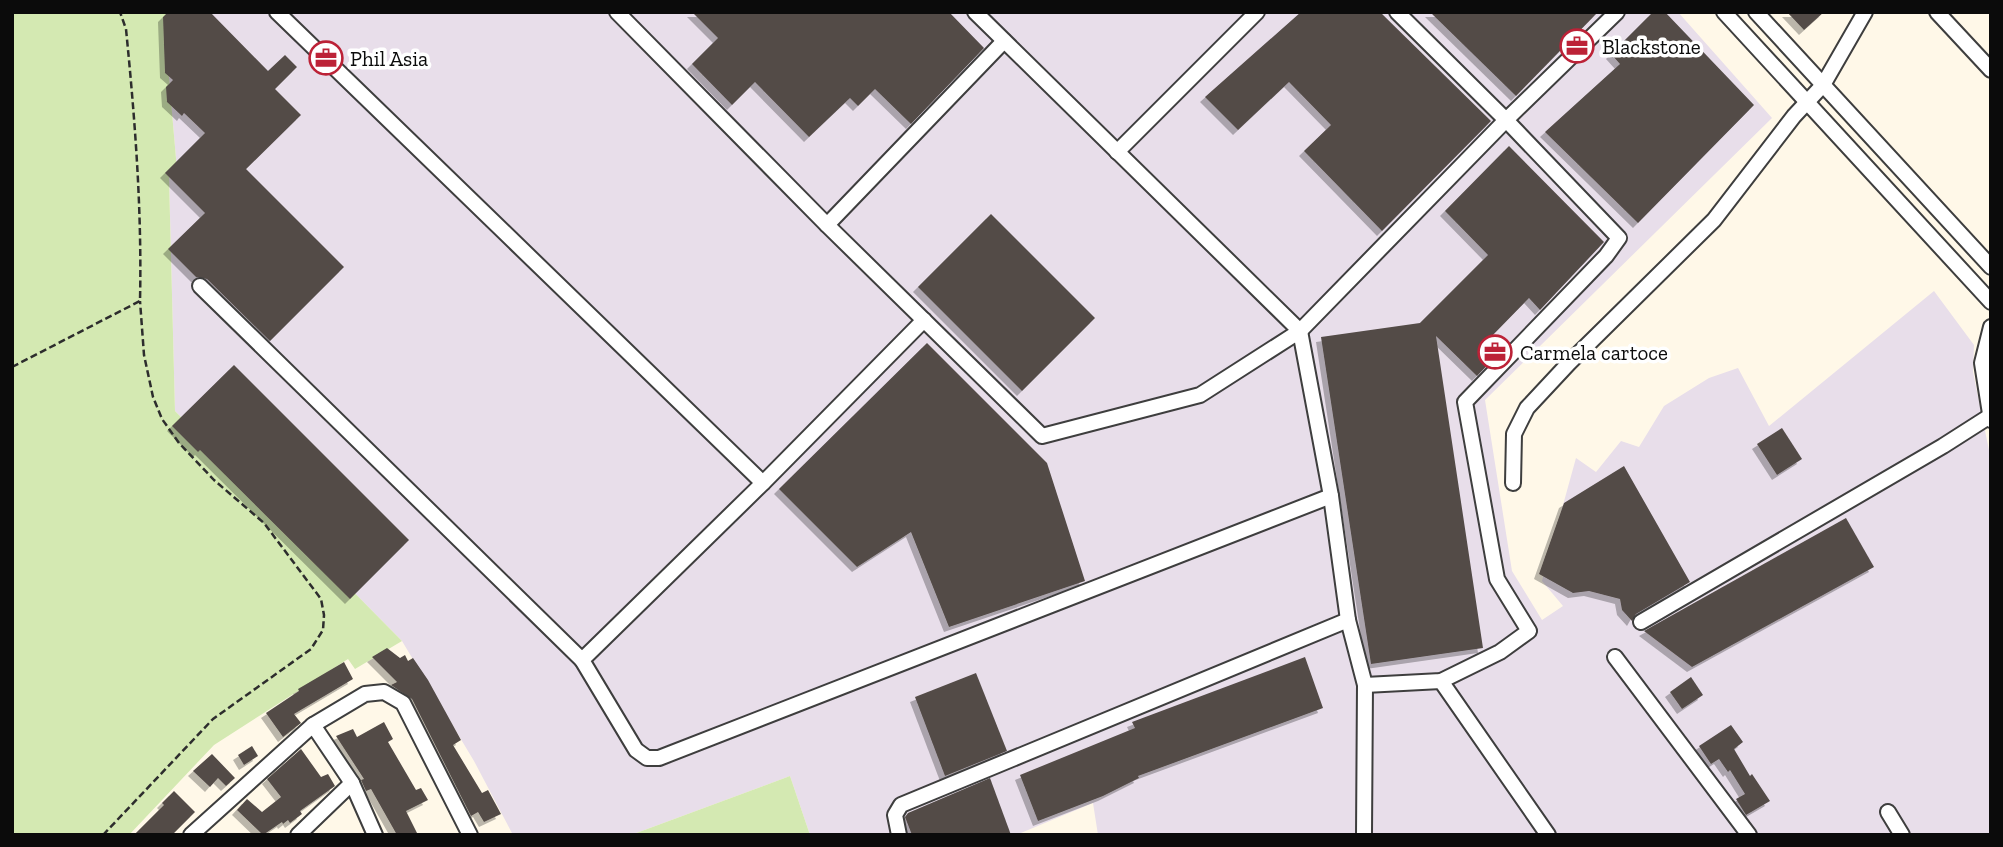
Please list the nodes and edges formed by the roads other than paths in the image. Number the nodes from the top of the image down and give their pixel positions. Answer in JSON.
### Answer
{"nodes":[{"id":1,"x":277,"y":12,"type":"edge"},
{"id":2,"x":617,"y":12,"type":"edge"},
{"id":3,"x":975,"y":12,"type":"edge"},
{"id":4,"x":1257,"y":12,"type":"edge"},
{"id":5,"x":1397,"y":12,"type":"edge"},
{"id":6,"x":1617,"y":12,"type":"edge"},
{"id":7,"x":1724,"y":12,"type":"edge"},
{"id":8,"x":1756,"y":12,"type":"edge"},
{"id":9,"x":1865,"y":12,"type":"edge"},
{"id":10,"x":1937,"y":12,"type":"edge"},
{"id":11,"x":1004,"y":41,"type":"junction"},
{"id":12,"x":1991,"y":70,"type":"edge"},
{"id":13,"x":1822,"y":85,"type":"junction"},
{"id":14,"x":1807,"y":101,"type":"junction"},
{"id":15,"x":1506,"y":120,"type":"junction"},
{"id":16,"x":1117,"y":152,"type":"junction"},
{"id":17,"x":827,"y":225,"type":"junction"},
{"id":18,"x":1991,"y":267,"type":"edge"},
{"id":19,"x":200,"y":286,"type":"dead end"},
{"id":20,"x":1991,"y":302,"type":"edge"},
{"id":21,"x":924,"y":320,"type":"junction"},
{"id":22,"x":1991,"y":327,"type":"edge"},
{"id":23,"x":1300,"y":331,"type":"junction"},
{"id":24,"x":1990,"y":418,"type":"edge"},
{"id":25,"x":763,"y":483,"type":"junction"},
{"id":26,"x":1513,"y":483,"type":"dead end"},
{"id":27,"x":1331,"y":496,"type":"junction"},
{"id":28,"x":1348,"y":620,"type":"junction"},
{"id":29,"x":1641,"y":622,"type":"dead end"},
{"id":30,"x":1615,"y":657,"type":"dead end"},
{"id":31,"x":582,"y":660,"type":"junction"},
{"id":32,"x":1441,"y":681,"type":"junction"},
{"id":33,"x":1364,"y":685,"type":"junction"},
{"id":34,"x":313,"y":725,"type":"junction"},
{"id":35,"x":352,"y":783,"type":"junction"},
{"id":36,"x":1888,"y":812,"type":"dead end"},
{"id":37,"x":191,"y":835,"type":"edge"},
{"id":38,"x":298,"y":835,"type":"edge"},
{"id":39,"x":375,"y":835,"type":"edge"},
{"id":40,"x":470,"y":835,"type":"edge"},
{"id":41,"x":899,"y":835,"type":"edge"},
{"id":42,"x":1364,"y":835,"type":"edge"},
{"id":43,"x":1548,"y":835,"type":"edge"},
{"id":44,"x":1749,"y":835,"type":"edge"},
{"id":45,"x":1902,"y":835,"type":"edge"}],
"edges":[{"from":1,"to":25,"type":"street"},
{"from":2,"to":17,"type":"street"},
{"from":3,"to":11,"type":"street"},
{"from":4,"to":16,"type":"street"},
{"from":5,"to":15,"type":"street"},
{"from":6,"to":15,"type":"street"},
{"from":7,"to":14,"type":"street"},
{"from":8,"to":13,"type":"street"},
{"from":9,"to":13,"type":"street"},
{"from":10,"to":12,"type":"street"},
{"from":11,"to":16,"type":"street"},
{"from":11,"to":17,"type":"street"},
{"from":13,"to":14,"type":"street"},
{"from":13,"to":18,"type":"street"},
{"from":14,"to":20,"type":"street"},
{"from":14,"to":26,"type":"street"},
{"from":15,"to":23,"type":"street"},
{"from":15,"to":32,"type":"street"},
{"from":16,"to":23,"type":"street"},
{"from":17,"to":21,"type":"street"},
{"from":19,"to":31,"type":"street"},
{"from":21,"to":23,"type":"street"},
{"from":21,"to":25,"type":"street"},
{"from":22,"to":24,"type":"street"},
{"from":23,"to":27,"type":"street"},
{"from":24,"to":29,"type":"street"},
{"from":25,"to":31,"type":"street"},
{"from":27,"to":28,"type":"street"},
{"from":27,"to":31,"type":"street"},
{"from":28,"to":33,"type":"street"},
{"from":28,"to":41,"type":"street"},
{"from":30,"to":44,"type":"street"},
{"from":32,"to":33,"type":"street"},
{"from":32,"to":43,"type":"street"},
{"from":33,"to":42,"type":"street"},
{"from":34,"to":35,"type":"street"},
{"from":34,"to":37,"type":"street"},
{"from":34,"to":40,"type":"street"},
{"from":35,"to":38,"type":"street"},
{"from":35,"to":39,"type":"street"},
{"from":36,"to":45,"type":"street"}]}
